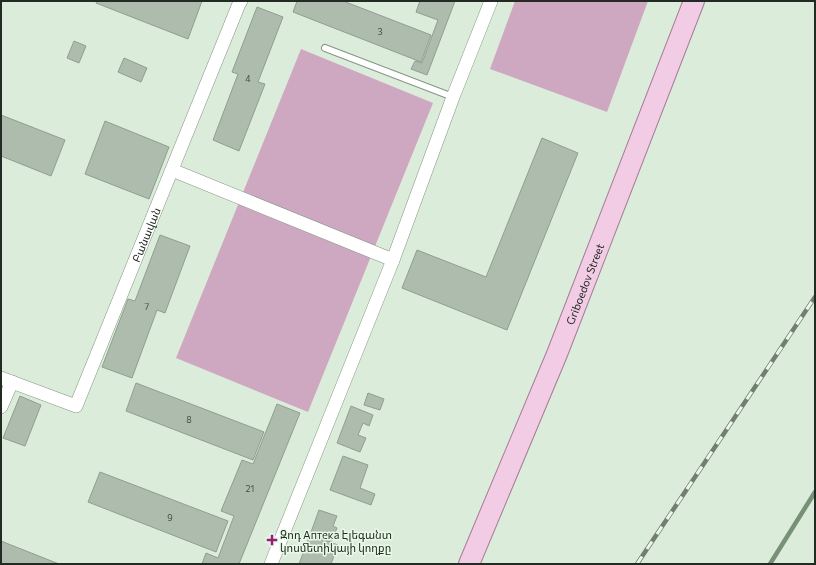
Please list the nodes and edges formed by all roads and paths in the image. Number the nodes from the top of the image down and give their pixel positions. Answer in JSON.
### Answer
{"nodes":[{"id":1,"x":241,"y":1,"type":"edge"},
{"id":2,"x":491,"y":1,"type":"edge"},
{"id":3,"x":694,"y":1,"type":"edge"},
{"id":4,"x":325,"y":48,"type":"dead end"},
{"id":5,"x":453,"y":97,"type":"junction"},
{"id":6,"x":172,"y":170,"type":"junction"},
{"id":7,"x":393,"y":260,"type":"junction"},
{"id":8,"x":6,"y":380,"type":"edge"},
{"id":9,"x":1,"y":407,"type":"edge"},
{"id":10,"x":271,"y":564,"type":"edge"},
{"id":11,"x":469,"y":564,"type":"edge"}],
"edges":[{"from":1,"to":6,"type":"street","name":"Բանավան"},
{"from":2,"to":5,"type":"street"},
{"from":3,"to":11,"type":"main road","name":"Griboedov Street"},
{"from":4,"to":5,"type":"lane"},
{"from":5,"to":7,"type":"street"},
{"from":6,"to":7,"type":"street"},
{"from":6,"to":8,"type":"street","name":"Բանավան"},
{"from":7,"to":10,"type":"street"},
{"from":8,"to":9,"type":"street"}]}
